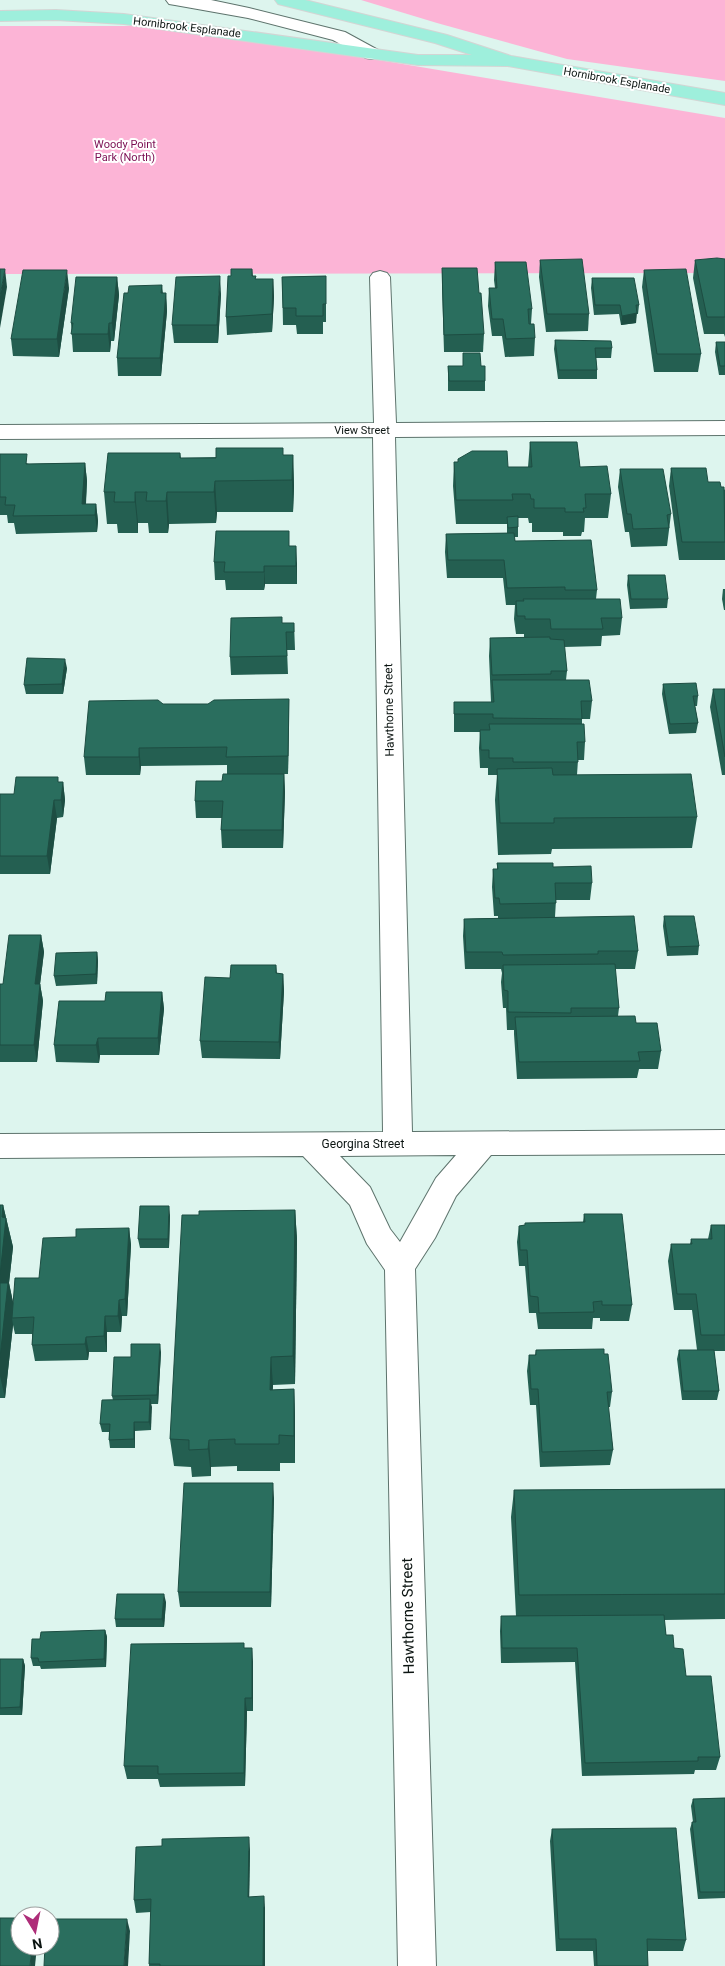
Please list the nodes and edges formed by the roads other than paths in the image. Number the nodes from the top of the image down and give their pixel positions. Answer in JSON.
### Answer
{"nodes":[{"id":1,"x":175,"y":0,"type":"edge"},
{"id":2,"x":284,"y":0,"type":"edge"},
{"id":3,"x":303,"y":2,"type":"edge"},
{"id":4,"x":0,"y":16,"type":"edge"},
{"id":5,"x":372,"y":54,"type":"junction"},
{"id":6,"x":508,"y":61,"type":"junction"},
{"id":7,"x":725,"y":99,"type":"edge"},
{"id":8,"x":380,"y":277,"type":"dead end"},
{"id":9,"x":725,"y":428,"type":"edge"},
{"id":10,"x":385,"y":430,"type":"junction"},
{"id":11,"x":0,"y":432,"type":"edge"},
{"id":12,"x":725,"y":1142,"type":"edge"},
{"id":13,"x":484,"y":1143,"type":"junction"},
{"id":14,"x":310,"y":1144,"type":"junction"},
{"id":15,"x":398,"y":1144,"type":"junction"},
{"id":16,"x":0,"y":1146,"type":"edge"},
{"id":17,"x":400,"y":1267,"type":"junction"},
{"id":18,"x":417,"y":1966,"type":"edge"}],
"edges":[{"from":1,"to":5,"type":"street","name":"Hornibrook Esplanade"},
{"from":2,"to":3,"type":"main road","name":"Hornibrook Esplanade"},
{"from":3,"to":6,"type":"main road","name":"Hornibrook Esplanade"},
{"from":4,"to":5,"type":"main road","name":"Hornibrook Esplanade"},
{"from":5,"to":6,"type":"main road","name":"Hornibrook Esplanade"},
{"from":6,"to":7,"type":"main road","name":"Hornibrook Esplanade"},
{"from":8,"to":10,"type":"street","name":"Hawthorne Street"},
{"from":9,"to":10,"type":"street","name":"View Street"},
{"from":10,"to":11,"type":"street","name":"View Street"},
{"from":10,"to":15,"type":"street","name":"Hawthorne Street"},
{"from":12,"to":13,"type":"street","name":"Georgina Street"},
{"from":13,"to":15,"type":"street","name":"Georgina Street"},
{"from":13,"to":17,"type":"street"},
{"from":14,"to":15,"type":"street","name":"Georgina Street"},
{"from":14,"to":16,"type":"street","name":"Georgina Street"},
{"from":14,"to":17,"type":"street"},
{"from":17,"to":18,"type":"street","name":"Hawthorne Street"}]}
